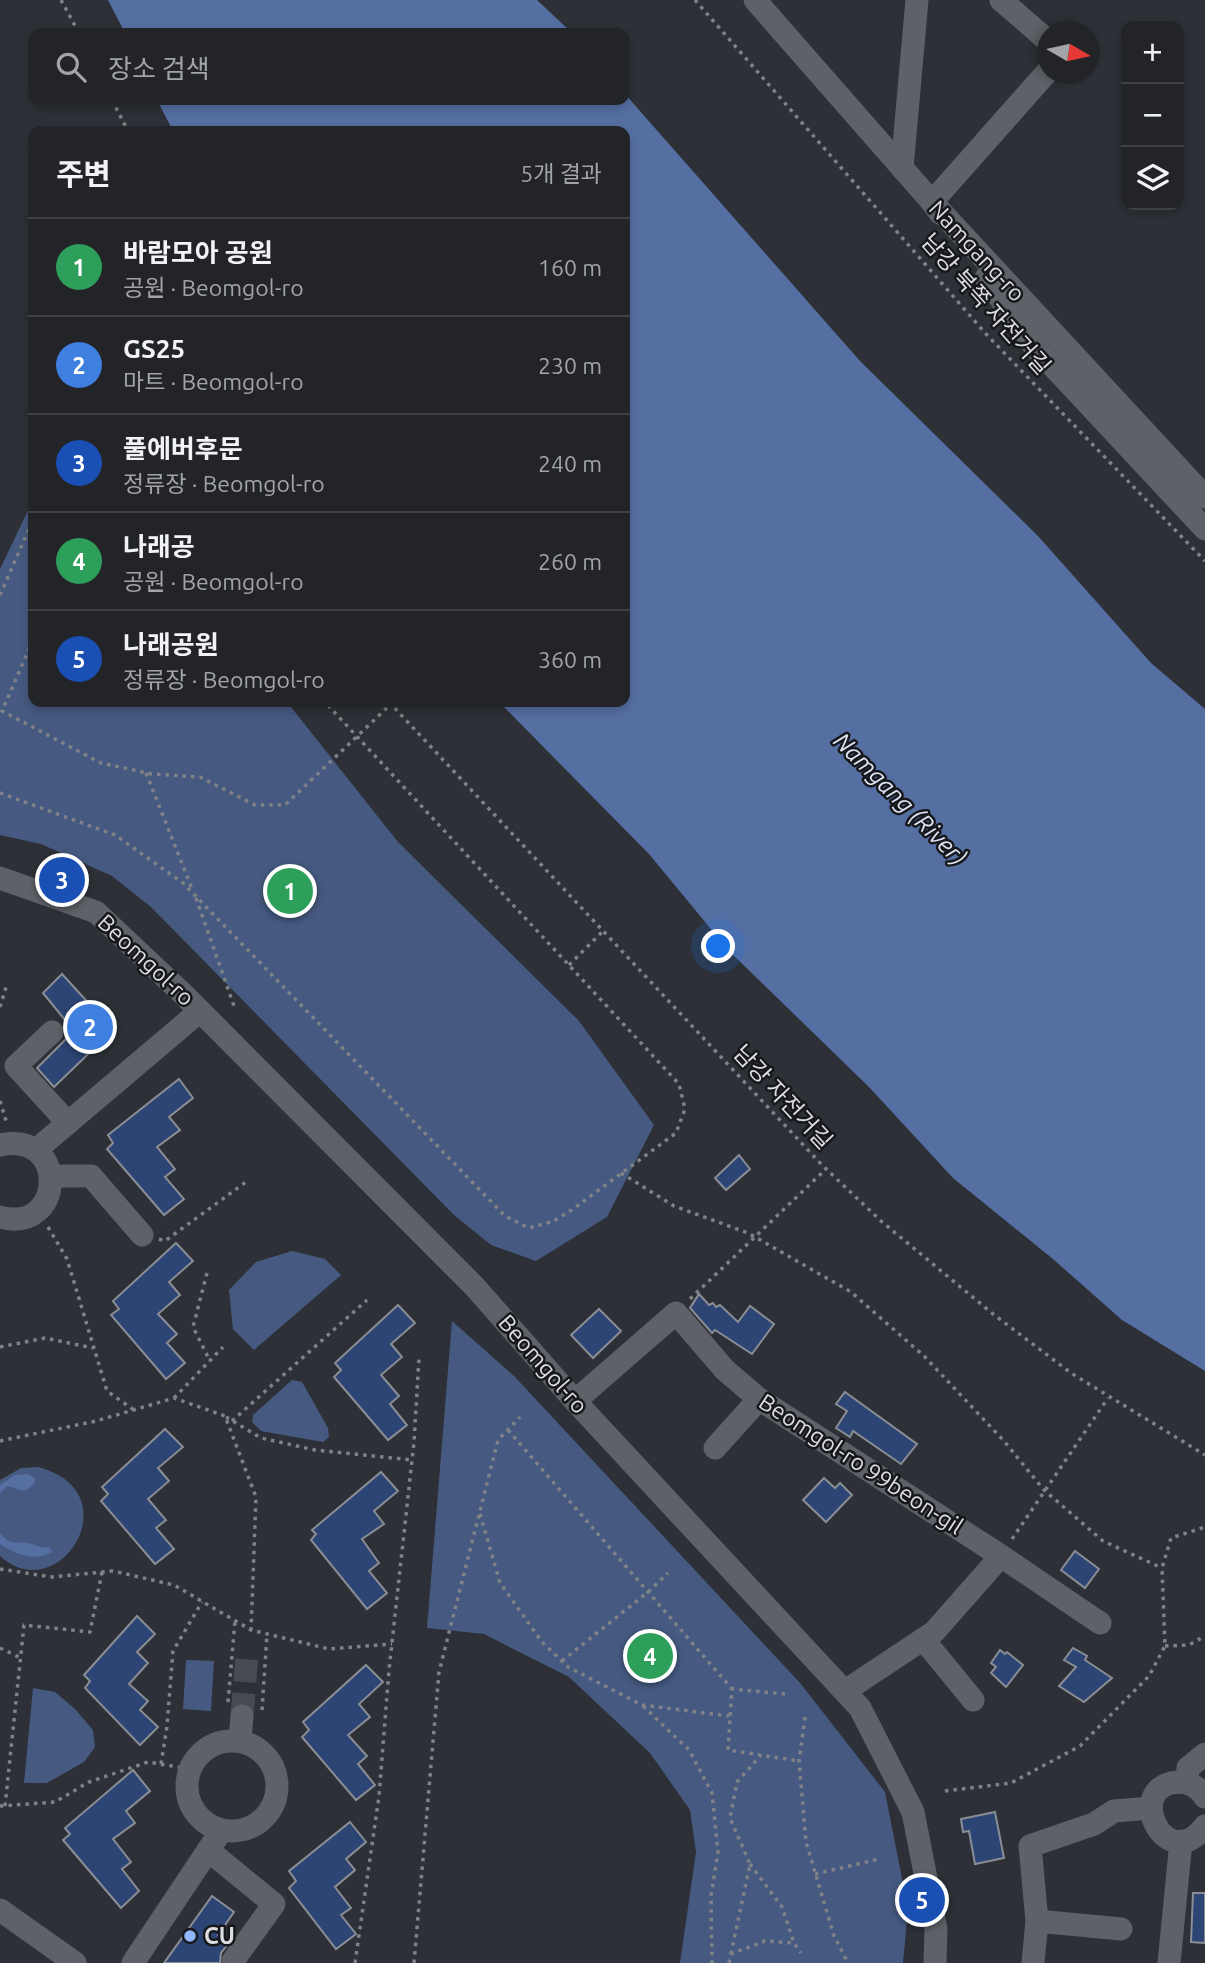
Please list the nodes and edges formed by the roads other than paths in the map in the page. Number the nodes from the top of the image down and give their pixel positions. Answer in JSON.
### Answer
{"nodes":[{"id":1,"x":755,"y":0,"type":"edge"},
{"id":2,"x":917,"y":0,"type":"edge"},
{"id":3,"x":1001,"y":0,"type":"edge"},
{"id":4,"x":1037,"y":31,"type":"edge"},
{"id":5,"x":1037,"y":83,"type":"edge"},
{"id":6,"x":902,"y":168,"type":"junction"},
{"id":7,"x":932,"y":202,"type":"junction"},
{"id":8,"x":1205,"y":497,"type":"edge"},
{"id":9,"x":1205,"y":528,"type":"edge"},
{"id":10,"x":0,"y":878,"type":"edge"},
{"id":11,"x":200,"y":1011,"type":"junction"},
{"id":12,"x":52,"y":1032,"type":"dead end"},
{"id":13,"x":68,"y":1123,"type":"junction"},
{"id":14,"x":7,"y":1144,"type":"edge"},
{"id":15,"x":36,"y":1150,"type":"junction"},
{"id":16,"x":51,"y":1176,"type":"junction"},
{"id":17,"x":0,"y":1217,"type":"edge"},
{"id":18,"x":142,"y":1235,"type":"road end"},
{"id":19,"x":759,"y":1399,"type":"junction"},
{"id":20,"x":575,"y":1401,"type":"junction"},
{"id":21,"x":715,"y":1448,"type":"dead end"},
{"id":22,"x":1001,"y":1556,"type":"junction"},
{"id":23,"x":1100,"y":1623,"type":"dead end"},
{"id":24,"x":923,"y":1639,"type":"junction"},
{"id":25,"x":845,"y":1691,"type":"junction"},
{"id":26,"x":973,"y":1700,"type":"dead end"},
{"id":27,"x":252,"y":1714,"type":"tunnel mouth"},
{"id":28,"x":232,"y":1741,"type":"junction"},
{"id":29,"x":1205,"y":1754,"type":"edge"},
{"id":30,"x":1196,"y":1790,"type":"edge"},
{"id":31,"x":1151,"y":1808,"type":"junction"},
{"id":32,"x":1205,"y":1826,"type":"edge"},
{"id":33,"x":215,"y":1840,"type":"junction"},
{"id":34,"x":1181,"y":1840,"type":"junction"},
{"id":35,"x":0,"y":1910,"type":"edge"},
{"id":36,"x":1037,"y":1922,"type":"junction"},
{"id":37,"x":1121,"y":1929,"type":"dead end"},
{"id":38,"x":233,"y":1961,"type":"dead end"},
{"id":39,"x":75,"y":1963,"type":"edge"},
{"id":40,"x":133,"y":1963,"type":"edge"},
{"id":41,"x":935,"y":1963,"type":"edge"},
{"id":42,"x":1033,"y":1963,"type":"edge"},
{"id":43,"x":1169,"y":1963,"type":"edge"}],
"edges":[{"from":1,"to":6,"type":"street","name":"Namgang-ro"},
{"from":2,"to":6,"type":"street"},
{"from":3,"to":4,"type":"street"},
{"from":5,"to":7,"type":"street"},
{"from":6,"to":7,"type":"street","name":"Namgang-ro"},
{"from":7,"to":8,"type":"street","name":"Namgang-ro"},
{"from":7,"to":9,"type":"street"},
{"from":10,"to":11,"type":"street","name":"Beomgol-ro"},
{"from":11,"to":13,"type":"street"},
{"from":11,"to":20,"type":"street","name":"Beomgol-ro"},
{"from":12,"to":13,"type":"street"},
{"from":13,"to":15,"type":"street"},
{"from":14,"to":15,"type":"street"},
{"from":15,"to":16,"type":"street"},
{"from":16,"to":17,"type":"street"},
{"from":16,"to":18,"type":"street"},
{"from":19,"to":20,"type":"street","name":"Beomgol-ro 99beon-gil"},
{"from":19,"to":21,"type":"street"},
{"from":19,"to":22,"type":"street","name":"Beomgol-ro 99beon-gil"},
{"from":20,"to":25,"type":"street","name":"Beomgol-ro"},
{"from":22,"to":23,"type":"street","name":"Beomgol-ro 99beon-gil"},
{"from":22,"to":24,"type":"street"},
{"from":24,"to":25,"type":"street"},
{"from":24,"to":26,"type":"street"},
{"from":25,"to":41,"type":"street","name":"Beomgol-ro"},
{"from":27,"to":28,"type":"street"},
{"from":28,"to":33,"type":"street"},
{"from":28,"to":33,"type":"street"},
{"from":29,"to":30,"type":"street"},
{"from":30,"to":31,"type":"street"},
{"from":31,"to":34,"type":"street"},
{"from":31,"to":36,"type":"street"},
{"from":32,"to":34,"type":"street"},
{"from":33,"to":38,"type":"street"},
{"from":33,"to":40,"type":"street"},
{"from":34,"to":43,"type":"street"},
{"from":35,"to":39,"type":"street"},
{"from":36,"to":37,"type":"street"},
{"from":36,"to":42,"type":"street"}]}
